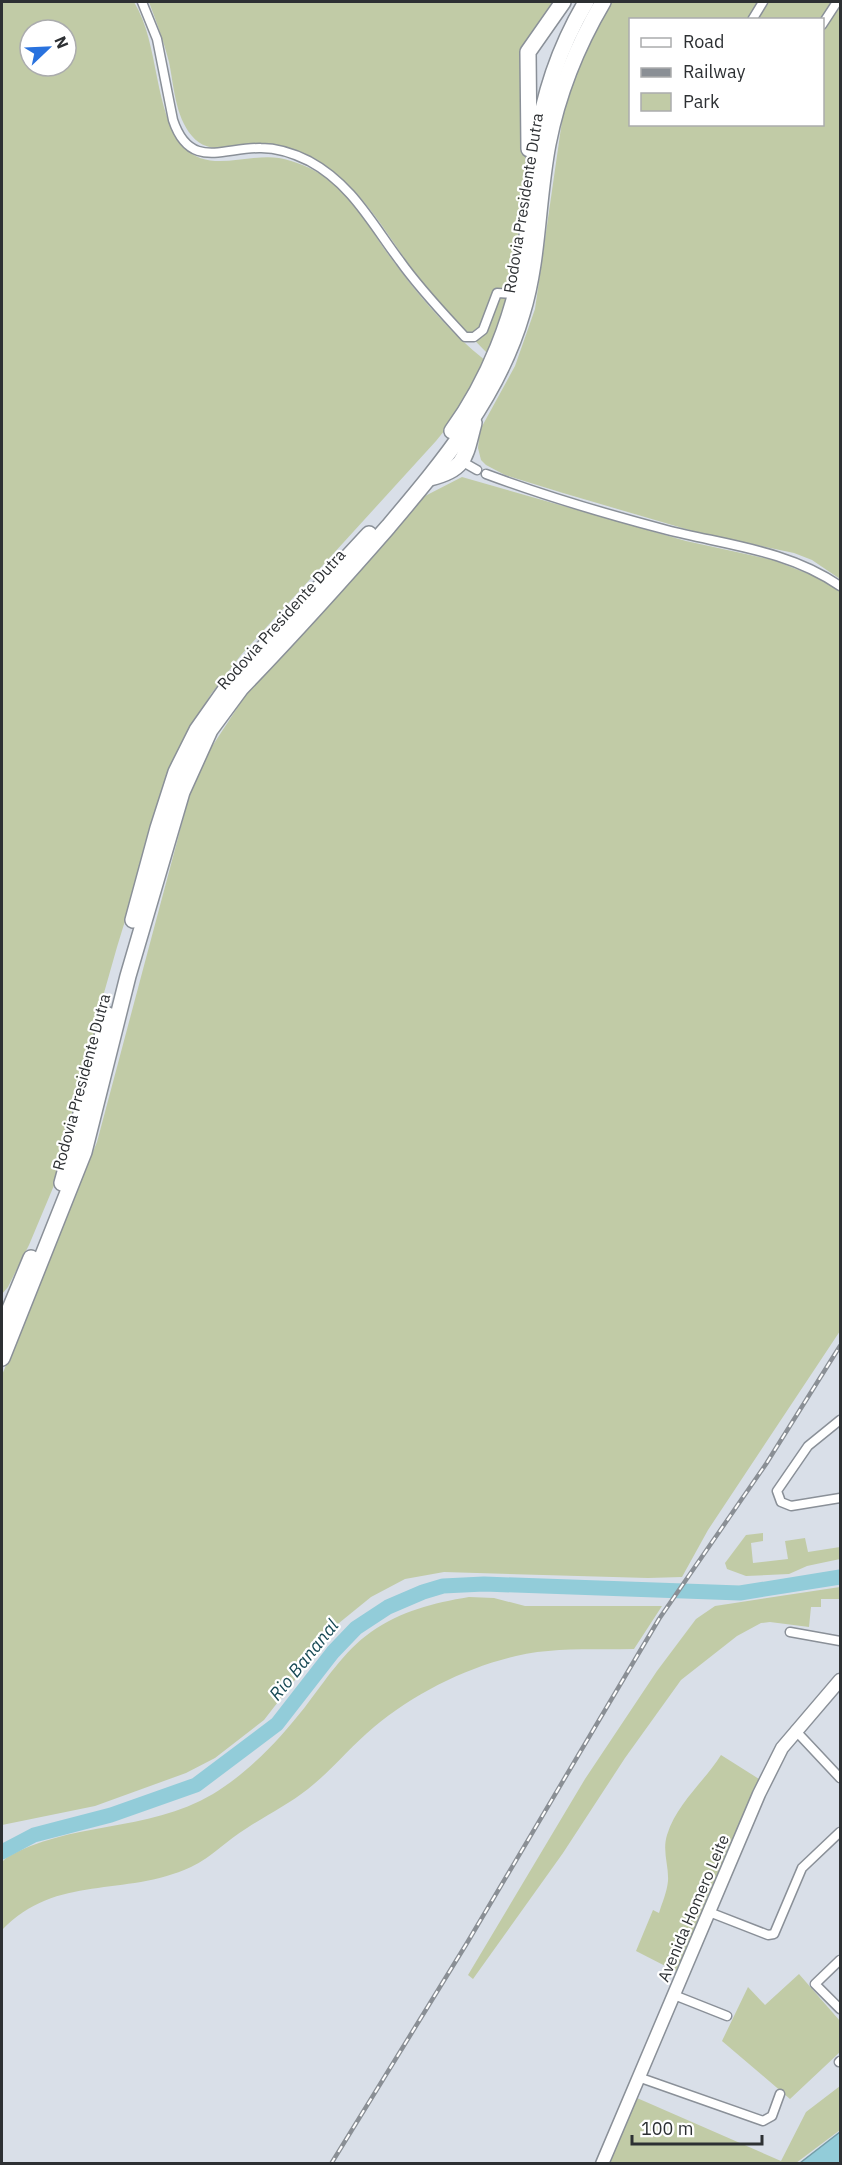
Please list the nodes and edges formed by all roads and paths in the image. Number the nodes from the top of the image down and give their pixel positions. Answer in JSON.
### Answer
{"nodes":[{"id":1,"x":141,"y":2,"type":"edge"},
{"id":2,"x":563,"y":2,"type":"edge"},
{"id":3,"x":586,"y":2,"type":"edge"},
{"id":4,"x":603,"y":2,"type":"edge"},
{"id":5,"x":763,"y":2,"type":"edge"},
{"id":6,"x":837,"y":2,"type":"edge"},
{"id":7,"x":753,"y":18,"type":"edge"},
{"id":8,"x":824,"y":21,"type":"edge"},
{"id":9,"x":532,"y":192,"type":"junction"},
{"id":10,"x":516,"y":294,"type":"junction"},
{"id":11,"x":477,"y":412,"type":"junction"},
{"id":12,"x":463,"y":462,"type":"junction"},
{"id":13,"x":477,"y":470,"type":"dead end"},
{"id":14,"x":486,"y":474,"type":"dead end"},
{"id":15,"x":430,"y":478,"type":"junction"},
{"id":16,"x":840,"y":586,"type":"edge"},
{"id":17,"x":2,"y":1328,"type":"edge"},
{"id":18,"x":2,"y":1358,"type":"edge"},
{"id":19,"x":840,"y":1420,"type":"edge"},
{"id":20,"x":840,"y":1498,"type":"edge"},
{"id":21,"x":790,"y":1632,"type":"dead end"},
{"id":22,"x":840,"y":1641,"type":"edge"},
{"id":23,"x":840,"y":1680,"type":"edge"},
{"id":24,"x":840,"y":1692,"type":"edge"},
{"id":25,"x":825,"y":1696,"type":"junction"},
{"id":26,"x":795,"y":1730,"type":"junction"},
{"id":27,"x":840,"y":1778,"type":"edge"},
{"id":28,"x":840,"y":1832,"type":"edge"},
{"id":29,"x":709,"y":1912,"type":"junction"},
{"id":30,"x":840,"y":1960,"type":"edge"},
{"id":31,"x":674,"y":1995,"type":"junction"},
{"id":32,"x":840,"y":2009,"type":"edge"},
{"id":33,"x":727,"y":2016,"type":"dead end"},
{"id":34,"x":638,"y":2077,"type":"junction"},
{"id":35,"x":780,"y":2094,"type":"dead end"},
{"id":36,"x":602,"y":2163,"type":"edge"}],
"edges":[{"from":1,"to":10,"type":"street"},
{"from":2,"to":9,"type":"highway"},
{"from":3,"to":9,"type":"highway","name":"Rodovia Presidente Dutra"},
{"from":4,"to":11,"type":"highway","name":"Rodovia Presidente Dutra"},
{"from":5,"to":7,"type":"street"},
{"from":6,"to":8,"type":"street"},
{"from":9,"to":10,"type":"highway","name":"Rodovia Presidente Dutra"},
{"from":10,"to":17,"type":"highway","name":"Rodovia Presidente Dutra"},
{"from":11,"to":12,"type":"highway"},
{"from":11,"to":15,"type":"highway","name":"Rodovia Presidente Dutra"},
{"from":12,"to":13,"type":"street"},
{"from":12,"to":15,"type":"highway"},
{"from":14,"to":16,"type":"street"},
{"from":15,"to":18,"type":"highway","name":"Rodovia Presidente Dutra"},
{"from":19,"to":20,"type":"street"},
{"from":21,"to":22,"type":"street"},
{"from":23,"to":25,"type":"street","name":"Avenida Homero Leite"},
{"from":24,"to":25,"type":"street"},
{"from":25,"to":26,"type":"street","name":"Avenida Homero Leite"},
{"from":26,"to":27,"type":"street"},
{"from":26,"to":29,"type":"street","name":"Avenida Homero Leite"},
{"from":28,"to":29,"type":"street"},
{"from":29,"to":31,"type":"street","name":"Avenida Homero Leite"},
{"from":30,"to":32,"type":"street"},
{"from":31,"to":33,"type":"street"},
{"from":31,"to":34,"type":"street","name":"Avenida Homero Leite"},
{"from":34,"to":35,"type":"street"},
{"from":34,"to":36,"type":"street","name":"Avenida Homero Leite"}]}
